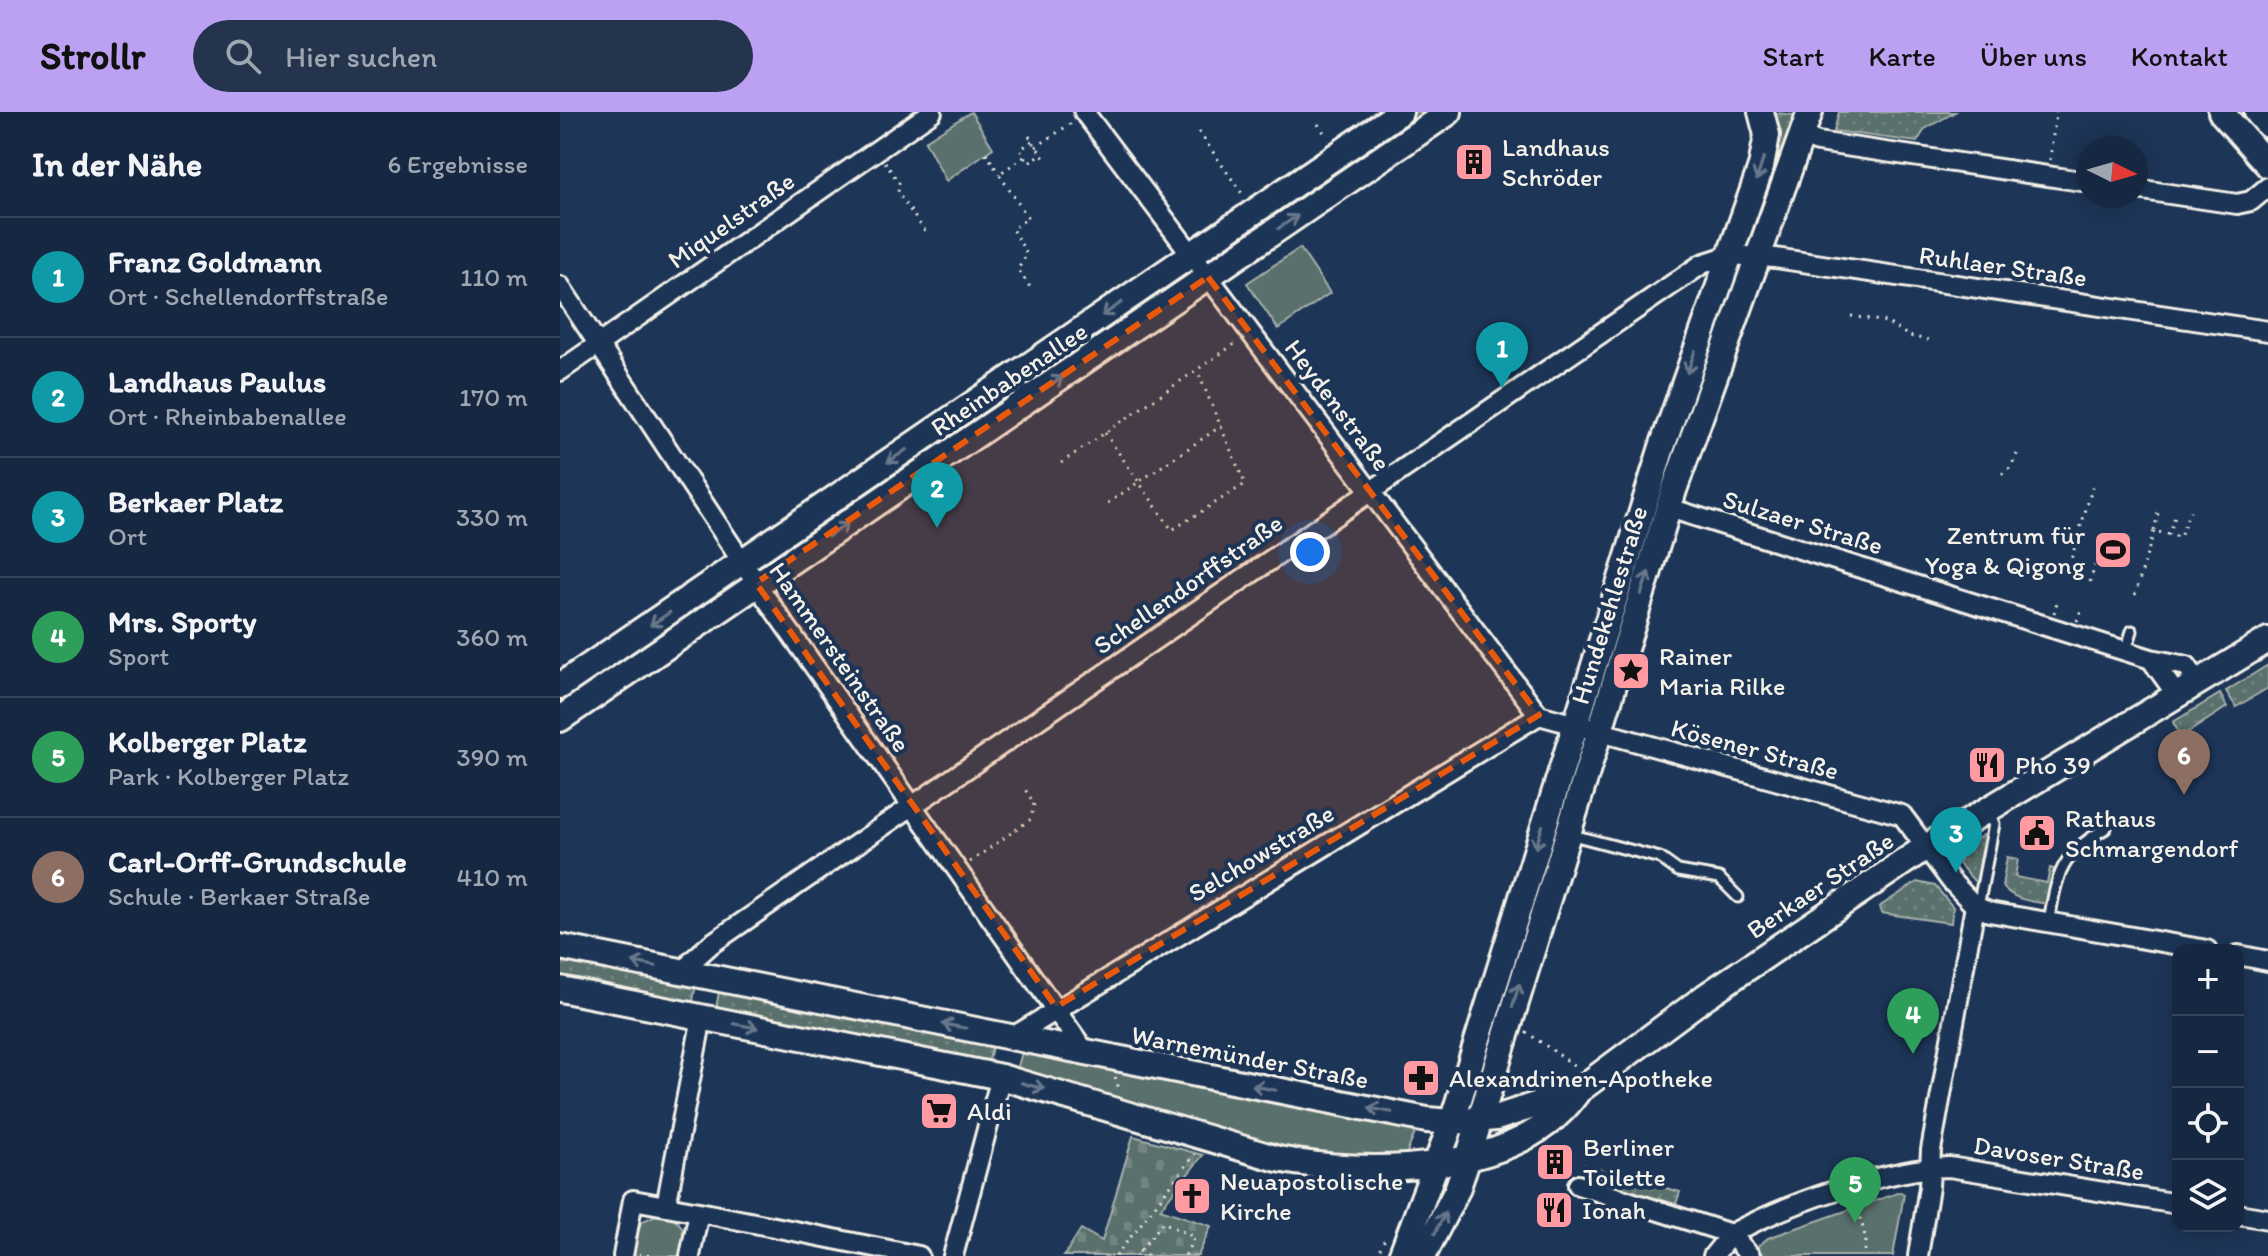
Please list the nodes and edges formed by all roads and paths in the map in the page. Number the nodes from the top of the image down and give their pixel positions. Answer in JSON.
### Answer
{"nodes":[{"id":1,"x":932,"y":112,"type":"edge"},
{"id":2,"x":1400,"y":112,"type":"edge"},
{"id":3,"x":1449,"y":112,"type":"edge"},
{"id":4,"x":1761,"y":112,"type":"edge"},
{"id":5,"x":1810,"y":112,"type":"edge"},
{"id":6,"x":2056,"y":112,"type":"edge"},
{"id":7,"x":2221,"y":112,"type":"edge"},
{"id":8,"x":2257,"y":112,"type":"edge"},
{"id":9,"x":1080,"y":116,"type":"edge"},
{"id":10,"x":1318,"y":124,"type":"dead end"},
{"id":11,"x":2268,"y":125,"type":"edge"},
{"id":12,"x":1199,"y":132,"type":"dead end"},
{"id":13,"x":1029,"y":136,"type":"dead end"},
{"id":14,"x":1801,"y":136,"type":"junction"},
{"id":15,"x":1032,"y":141,"type":"junction"},
{"id":16,"x":1330,"y":141,"type":"dead end"},
{"id":17,"x":1036,"y":147,"type":"junction"},
{"id":18,"x":986,"y":153,"type":"dead end"},
{"id":19,"x":1024,"y":157,"type":"junction"},
{"id":20,"x":882,"y":159,"type":"dead end"},
{"id":21,"x":2049,"y":164,"type":"dead end"},
{"id":22,"x":2268,"y":165,"type":"edge"},
{"id":23,"x":999,"y":174,"type":"junction"},
{"id":24,"x":2076,"y":180,"type":"edge"},
{"id":25,"x":2268,"y":187,"type":"edge"},
{"id":26,"x":2148,"y":191,"type":"edge"},
{"id":27,"x":1246,"y":198,"type":"dead end"},
{"id":28,"x":930,"y":226,"type":"dead end"},
{"id":29,"x":1192,"y":254,"type":"junction"},
{"id":30,"x":1730,"y":255,"type":"junction"},
{"id":31,"x":1757,"y":256,"type":"junction"},
{"id":32,"x":1208,"y":277,"type":"junction"},
{"id":33,"x":560,"y":286,"type":"edge"},
{"id":34,"x":1030,"y":287,"type":"dead end"},
{"id":35,"x":1851,"y":316,"type":"dead end"},
{"id":36,"x":2268,"y":331,"type":"edge"},
{"id":37,"x":1242,"y":339,"type":"dead end"},
{"id":38,"x":1933,"y":341,"type":"dead end"},
{"id":39,"x":599,"y":344,"type":"junction"},
{"id":40,"x":1197,"y":370,"type":"junction"},
{"id":41,"x":560,"y":371,"type":"edge"},
{"id":42,"x":1221,"y":426,"type":"junction"},
{"id":43,"x":1105,"y":433,"type":"junction"},
{"id":44,"x":2017,"y":454,"type":"dead end"},
{"id":45,"x":1061,"y":463,"type":"dead end"},
{"id":46,"x":2002,"y":474,"type":"dead end"},
{"id":47,"x":1139,"y":482,"type":"junction"},
{"id":48,"x":2094,"y":482,"type":"dead end"},
{"id":49,"x":1370,"y":491,"type":"junction"},
{"id":50,"x":1108,"y":503,"type":"dead end"},
{"id":51,"x":1669,"y":508,"type":"junction"},
{"id":52,"x":2159,"y":509,"type":"dead end"},
{"id":53,"x":2190,"y":511,"type":"dead end"},
{"id":54,"x":2175,"y":516,"type":"dead end"},
{"id":55,"x":2154,"y":531,"type":"junction"},
{"id":56,"x":2169,"y":535,"type":"junction"},
{"id":57,"x":2101,"y":546,"type":"dead end"},
{"id":58,"x":742,"y":563,"type":"junction"},
{"id":59,"x":2067,"y":573,"type":"dead end"},
{"id":60,"x":2090,"y":582,"type":"dead end"},
{"id":61,"x":756,"y":583,"type":"junction"},
{"id":62,"x":2135,"y":595,"type":"dead end"},
{"id":63,"x":2057,"y":602,"type":"dead end"},
{"id":64,"x":2081,"y":610,"type":"dead end"},
{"id":65,"x":2054,"y":613,"type":"dead end"},
{"id":66,"x":2077,"y":621,"type":"dead end"},
{"id":67,"x":2132,"y":631,"type":"dead end"},
{"id":68,"x":2268,"y":640,"type":"edge"},
{"id":69,"x":2126,"y":650,"type":"junction"},
{"id":70,"x":2151,"y":659,"type":"junction"},
{"id":71,"x":2197,"y":681,"type":"junction"},
{"id":72,"x":560,"y":686,"type":"edge"},
{"id":73,"x":2176,"y":694,"type":"junction"},
{"id":74,"x":560,"y":719,"type":"edge"},
{"id":75,"x":1556,"y":721,"type":"junction"},
{"id":76,"x":1597,"y":733,"type":"junction"},
{"id":77,"x":1024,"y":788,"type":"dead end"},
{"id":78,"x":912,"y":805,"type":"junction"},
{"id":79,"x":1987,"y":809,"type":"junction"},
{"id":80,"x":2106,"y":828,"type":"dead end"},
{"id":81,"x":1566,"y":833,"type":"junction"},
{"id":82,"x":1926,"y":847,"type":"junction"},
{"id":83,"x":967,"y":864,"type":"dead end"},
{"id":84,"x":1738,"y":897,"type":"dead end"},
{"id":85,"x":1977,"y":906,"type":"junction"},
{"id":86,"x":2049,"y":922,"type":"junction"},
{"id":87,"x":2173,"y":944,"type":"edge"},
{"id":88,"x":560,"y":947,"type":"edge"},
{"id":89,"x":2244,"y":956,"type":"edge"},
{"id":90,"x":2268,"y":961,"type":"edge"},
{"id":91,"x":699,"y":975,"type":"junction"},
{"id":92,"x":560,"y":989,"type":"edge"},
{"id":93,"x":1056,"y":1007,"type":"junction"},
{"id":94,"x":702,"y":1017,"type":"junction"},
{"id":95,"x":1520,"y":1028,"type":"dead end"},
{"id":96,"x":1011,"y":1038,"type":"junction"},
{"id":97,"x":1086,"y":1053,"type":"junction"},
{"id":98,"x":1112,"y":1058,"type":"junction"},
{"id":99,"x":1001,"y":1077,"type":"junction"},
{"id":100,"x":1578,"y":1079,"type":"junction"},
{"id":101,"x":1121,"y":1111,"type":"junction"},
{"id":102,"x":1479,"y":1121,"type":"junction"},
{"id":103,"x":1452,"y":1122,"type":"junction"},
{"id":104,"x":1198,"y":1147,"type":"dead end"},
{"id":105,"x":1469,"y":1155,"type":"junction"},
{"id":106,"x":1436,"y":1163,"type":"junction"},
{"id":107,"x":1931,"y":1167,"type":"junction"},
{"id":108,"x":1578,"y":1185,"type":"dead end"},
{"id":109,"x":1857,"y":1202,"type":"dead end"},
{"id":110,"x":2172,"y":1203,"type":"edge"},
{"id":111,"x":666,"y":1206,"type":"junction"},
{"id":112,"x":699,"y":1212,"type":"junction"},
{"id":113,"x":2244,"y":1215,"type":"edge"},
{"id":114,"x":2268,"y":1219,"type":"edge"},
{"id":115,"x":1731,"y":1234,"type":"junction"},
{"id":116,"x":1139,"y":1251,"type":"junction"},
{"id":117,"x":623,"y":1256,"type":"edge"},
{"id":118,"x":690,"y":1256,"type":"edge"},
{"id":119,"x":919,"y":1256,"type":"edge"},
{"id":120,"x":953,"y":1256,"type":"edge"},
{"id":121,"x":1116,"y":1256,"type":"edge"},
{"id":122,"x":1136,"y":1256,"type":"edge"},
{"id":123,"x":1148,"y":1256,"type":"edge"},
{"id":124,"x":1185,"y":1256,"type":"edge"},
{"id":125,"x":1401,"y":1256,"type":"edge"},
{"id":126,"x":1423,"y":1256,"type":"edge"},
{"id":127,"x":1713,"y":1256,"type":"edge"},
{"id":128,"x":1750,"y":1256,"type":"edge"},
{"id":129,"x":1864,"y":1256,"type":"edge"},
{"id":130,"x":1918,"y":1256,"type":"edge"}],
"edges":[{"from":1,"to":39,"type":"street","name":"Miquelstraße"},
{"from":2,"to":29,"type":"street","name":"Rheinbabenallee"},
{"from":32,"to":3,"type":"street","name":"Rheinbabenallee","one_way":true},
{"from":4,"to":30,"type":"street","name":"Hundekehlestraße","one_way":true},
{"from":5,"to":14,"type":"street","name":"Hundekehlestraße"},
{"from":6,"to":21,"type":"path"},
{"from":7,"to":22,"type":"street"},
{"from":8,"to":11,"type":"street"},
{"from":9,"to":17,"type":"path"},
{"from":9,"to":29,"type":"street","name":"Heydenstraße"},
{"from":10,"to":16,"type":"path"},
{"from":12,"to":27,"type":"path"},
{"from":13,"to":15,"type":"path"},
{"from":14,"to":24,"type":"street"},
{"from":14,"to":31,"type":"street","name":"Hundekehlestraße"},
{"from":15,"to":17,"type":"path"},
{"from":15,"to":19,"type":"path"},
{"from":17,"to":19,"type":"path"},
{"from":18,"to":23,"type":"path"},
{"from":19,"to":23,"type":"path"},
{"from":20,"to":28,"type":"path"},
{"from":23,"to":34,"type":"path"},
{"from":25,"to":26,"type":"street"},
{"from":29,"to":32,"type":"street","name":"Heydenstraße"},
{"from":29,"to":58,"type":"street","name":"Rheinbabenallee","one_way":true},
{"from":30,"to":31,"type":"street","name":"Ruhlaer Straße"},
{"from":30,"to":49,"type":"street","name":"Schellendorffstraße"},
{"from":30,"to":75,"type":"street","name":"Hundekehlestraße","one_way":true},
{"from":31,"to":36,"type":"street","name":"Ruhlaer Straße"},
{"from":31,"to":51,"type":"street","name":"Hundekehlestraße"},
{"from":32,"to":49,"type":"street","name":"Heydenstraße"},
{"from":61,"to":32,"type":"street","name":"Rheinbabenallee","one_way":true},
{"from":33,"to":39,"type":"street","name":"Hammersteinstraße"},
{"from":35,"to":38,"type":"path"},
{"from":37,"to":40,"type":"path"},
{"from":39,"to":41,"type":"street","name":"Miquelstraße"},
{"from":39,"to":58,"type":"street","name":"Hammersteinstraße"},
{"from":40,"to":42,"type":"path"},
{"from":40,"to":43,"type":"path"},
{"from":42,"to":47,"type":"path"},
{"from":42,"to":47,"type":"path"},
{"from":43,"to":45,"type":"path"},
{"from":43,"to":47,"type":"path"},
{"from":44,"to":46,"type":"path"},
{"from":47,"to":50,"type":"path"},
{"from":48,"to":59,"type":"path"},
{"from":49,"to":75,"type":"street","name":"Heydenstraße"},
{"from":49,"to":78,"type":"street","name":"Schellendorffstraße"},
{"from":51,"to":69,"type":"street","name":"Sulzaer Straße"},
{"from":76,"to":51,"type":"street","name":"Hundekehlestraße","one_way":true},
{"from":52,"to":55,"type":"path"},
{"from":53,"to":56,"type":"path"},
{"from":54,"to":56,"type":"path"},
{"from":55,"to":56,"type":"path"},
{"from":55,"to":62,"type":"path"},
{"from":57,"to":60,"type":"path"},
{"from":58,"to":61,"type":"street","name":"Hammersteinstraße"},
{"from":58,"to":72,"type":"street","name":"Rheinbabenallee","one_way":true},
{"from":61,"to":74,"type":"street","name":"Rheinbabenallee"},
{"from":61,"to":78,"type":"street","name":"Hammersteinstraße"},
{"from":63,"to":65,"type":"path"},
{"from":64,"to":66,"type":"path"},
{"from":67,"to":69,"type":"lane"},
{"from":68,"to":71,"type":"street","name":"Berkaer Straße"},
{"from":69,"to":70,"type":"street","name":"Sulzaer Straße"},
{"from":70,"to":71,"type":"street","name":"Sulzaer Straße"},
{"from":70,"to":73,"type":"street"},
{"from":71,"to":73,"type":"street","name":"Berkaer Straße"},
{"from":73,"to":79,"type":"street","name":"Berkaer Straße"},
{"from":75,"to":76,"type":"street","name":"Kösener Straße"},
{"from":75,"to":93,"type":"street","name":"Selchowstraße"},
{"from":75,"to":103,"type":"street","name":"Hundekehlestraße","one_way":true},
{"from":76,"to":81,"type":"street","name":"Hundekehlestraße"},
{"from":76,"to":82,"type":"street","name":"Kösener Straße"},
{"from":77,"to":83,"type":"path"},
{"from":78,"to":91,"type":"street","name":"Schellendorffstraße"},
{"from":78,"to":93,"type":"street","name":"Hammersteinstraße"},
{"from":79,"to":82,"type":"street","name":"Berkaer Straße"},
{"from":79,"to":85,"type":"lane"},
{"from":80,"to":86,"type":"lane"},
{"from":81,"to":84,"type":"lane"},
{"from":102,"to":81,"type":"street","name":"Hundekehlestraße","one_way":true},
{"from":82,"to":85,"type":"street","name":"Kösener Straße"},
{"from":82,"to":100,"type":"street","name":"Berkaer Straße"},
{"from":85,"to":86,"type":"street"},
{"from":85,"to":107,"type":"street"},
{"from":86,"to":87,"type":"street"},
{"from":91,"to":88,"type":"street","name":"Warnemünder Straße","one_way":true},
{"from":89,"to":90,"type":"street"},
{"from":91,"to":94,"type":"street"},
{"from":96,"to":91,"type":"street","name":"Warnemünder Straße","one_way":true},
{"from":92,"to":94,"type":"street"},
{"from":93,"to":96,"type":"street","name":"Selchowstraße"},
{"from":93,"to":97,"type":"street","name":"Hammersteinstraße"},
{"from":94,"to":99,"type":"street","one_way":true},
{"from":94,"to":111,"type":"street"},
{"from":95,"to":100,"type":"path"},
{"from":96,"to":97,"type":"street","name":"Warnemünder Straße"},
{"from":96,"to":99,"type":"street"},
{"from":97,"to":98,"type":"street","name":"Warnemünder Straße"},
{"from":98,"to":101,"type":"path"},
{"from":103,"to":98,"type":"street","name":"Warnemünder Straße","one_way":true},
{"from":99,"to":101,"type":"street","one_way":true},
{"from":99,"to":120,"type":"street"},
{"from":100,"to":102,"type":"street","name":"Berkaer Straße"},
{"from":100,"to":105,"type":"street","name":"Berkaer Straße"},
{"from":101,"to":106,"type":"street"},
{"from":102,"to":103,"type":"street","name":"Warnemünder Straße"},
{"from":102,"to":105,"type":"street","name":"Hundekehlestraße"},
{"from":103,"to":106,"type":"street","name":"Hundekehlestraße"},
{"from":104,"to":121,"type":"path"},
{"from":105,"to":106,"type":"street","name":"Berkaer Straße"},
{"from":126,"to":105,"type":"street","name":"Hundekehlestraße","one_way":true},
{"from":106,"to":125,"type":"street","name":"Hundekehlestraße"},
{"from":107,"to":110,"type":"street","name":"Davoser Straße"},
{"from":107,"to":115,"type":"street","name":"Davoser Straße"},
{"from":107,"to":130,"type":"street"},
{"from":108,"to":115,"type":"street"},
{"from":109,"to":129,"type":"path"},
{"from":111,"to":112,"type":"street"},
{"from":111,"to":117,"type":"street"},
{"from":112,"to":118,"type":"street"},
{"from":112,"to":119,"type":"street"},
{"from":113,"to":114,"type":"street"},
{"from":115,"to":127,"type":"street"},
{"from":115,"to":128,"type":"street"},
{"from":116,"to":122,"type":"path"},
{"from":116,"to":123,"type":"path"},
{"from":116,"to":124,"type":"path"}]}
